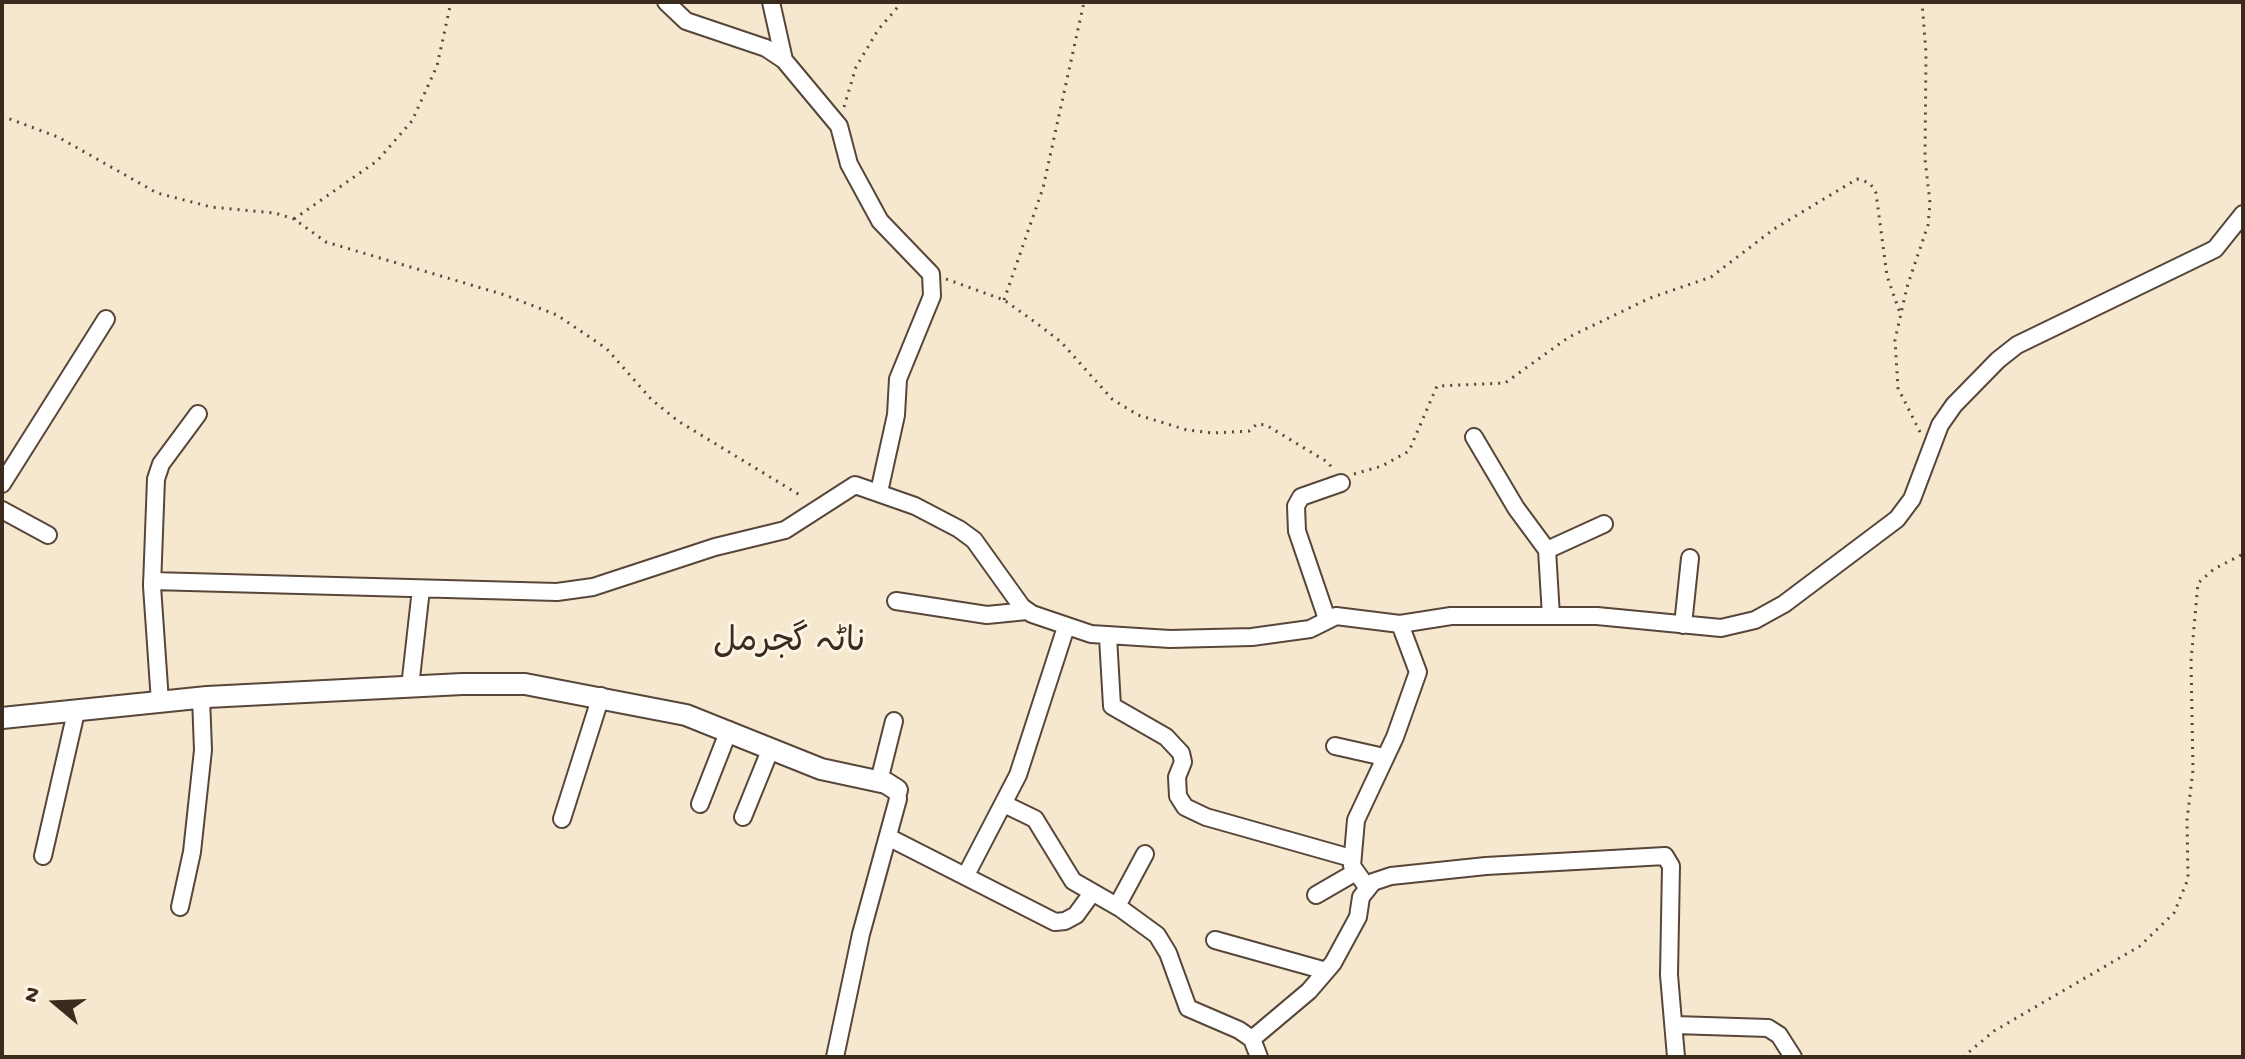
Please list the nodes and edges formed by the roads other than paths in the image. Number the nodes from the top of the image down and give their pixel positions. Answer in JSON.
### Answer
{"nodes":[{"id":1,"x":666,"y":2,"type":"edge"},
{"id":2,"x":771,"y":2,"type":"edge"},
{"id":3,"x":784,"y":60,"type":"junction"},
{"id":4,"x":2243,"y":214,"type":"edge"},
{"id":5,"x":106,"y":319,"type":"dead end"},
{"id":6,"x":198,"y":414,"type":"dead end"},
{"id":7,"x":1474,"y":437,"type":"dead end"},
{"id":8,"x":1341,"y":483,"type":"road end"},
{"id":9,"x":2,"y":484,"type":"edge"},
{"id":10,"x":879,"y":492,"type":"junction"},
{"id":11,"x":2,"y":510,"type":"edge"},
{"id":12,"x":1604,"y":524,"type":"dead end"},
{"id":13,"x":48,"y":535,"type":"dead end"},
{"id":14,"x":1547,"y":550,"type":"junction"},
{"id":15,"x":1690,"y":558,"type":"dead end"},
{"id":16,"x":152,"y":581,"type":"junction"},
{"id":17,"x":421,"y":589,"type":"junction"},
{"id":18,"x":896,"y":601,"type":"dead end"},
{"id":19,"x":1027,"y":611,"type":"junction"},
{"id":20,"x":1551,"y":616,"type":"junction"},
{"id":21,"x":1327,"y":619,"type":"junction"},
{"id":22,"x":1400,"y":624,"type":"junction"},
{"id":23,"x":1683,"y":625,"type":"junction"},
{"id":24,"x":1066,"y":627,"type":"junction"},
{"id":25,"x":1108,"y":637,"type":"junction"},
{"id":26,"x":410,"y":687,"type":"junction"},
{"id":27,"x":601,"y":696,"type":"junction"},
{"id":28,"x":201,"y":697,"type":"junction"},
{"id":29,"x":160,"y":702,"type":"junction"},
{"id":30,"x":76,"y":712,"type":"junction"},
{"id":31,"x":2,"y":718,"type":"edge"},
{"id":32,"x":894,"y":721,"type":"dead end"},
{"id":33,"x":729,"y":730,"type":"junction"},
{"id":34,"x":1335,"y":746,"type":"dead end"},
{"id":35,"x":771,"y":748,"type":"junction"},
{"id":36,"x":1384,"y":757,"type":"junction"},
{"id":37,"x":888,"y":785,"type":"junction"},
{"id":38,"x":700,"y":804,"type":"dead end"},
{"id":39,"x":1004,"y":804,"type":"junction"},
{"id":40,"x":743,"y":817,"type":"dead end"},
{"id":41,"x":562,"y":819,"type":"dead end"},
{"id":42,"x":888,"y":837,"type":"junction"},
{"id":43,"x":1145,"y":854,"type":"dead end"},
{"id":44,"x":43,"y":856,"type":"dead end"},
{"id":45,"x":1352,"y":865,"type":"junction"},
{"id":46,"x":966,"y":875,"type":"junction"},
{"id":47,"x":1367,"y":887,"type":"junction"},
{"id":48,"x":1092,"y":893,"type":"junction"},
{"id":49,"x":1316,"y":895,"type":"dead end"},
{"id":50,"x":1117,"y":906,"type":"junction"},
{"id":51,"x":180,"y":907,"type":"dead end"},
{"id":52,"x":1215,"y":940,"type":"dead end"},
{"id":53,"x":1326,"y":971,"type":"junction"},
{"id":54,"x":1675,"y":1025,"type":"junction"},
{"id":55,"x":1252,"y":1039,"type":"junction"},
{"id":56,"x":835,"y":1057,"type":"edge"},
{"id":57,"x":1259,"y":1057,"type":"edge"},
{"id":58,"x":1676,"y":1057,"type":"edge"},
{"id":59,"x":1793,"y":1057,"type":"edge"}],
"edges":[{"from":1,"to":3,"type":"street"},
{"from":2,"to":3,"type":"street"},
{"from":3,"to":10,"type":"street"},
{"from":4,"to":23,"type":"street"},
{"from":5,"to":9,"type":"street"},
{"from":6,"to":16,"type":"street"},
{"from":7,"to":14,"type":"street"},
{"from":8,"to":21,"type":"street"},
{"from":10,"to":17,"type":"street"},
{"from":10,"to":19,"type":"street"},
{"from":11,"to":13,"type":"street"},
{"from":12,"to":14,"type":"street"},
{"from":14,"to":20,"type":"street"},
{"from":15,"to":23,"type":"street"},
{"from":16,"to":17,"type":"street"},
{"from":16,"to":29,"type":"street"},
{"from":17,"to":26,"type":"street"},
{"from":18,"to":19,"type":"street"},
{"from":19,"to":24,"type":"street"},
{"from":20,"to":22,"type":"street"},
{"from":20,"to":23,"type":"street"},
{"from":21,"to":22,"type":"street"},
{"from":21,"to":25,"type":"street"},
{"from":22,"to":36,"type":"street"},
{"from":24,"to":25,"type":"street"},
{"from":24,"to":39,"type":"street"},
{"from":25,"to":45,"type":"street"},
{"from":26,"to":27,"type":"street"},
{"from":26,"to":28,"type":"street"},
{"from":27,"to":33,"type":"street"},
{"from":27,"to":41,"type":"street"},
{"from":28,"to":29,"type":"street"},
{"from":28,"to":51,"type":"street"},
{"from":29,"to":30,"type":"street"},
{"from":30,"to":31,"type":"street"},
{"from":30,"to":44,"type":"street"},
{"from":32,"to":37,"type":"street"},
{"from":33,"to":35,"type":"street"},
{"from":33,"to":38,"type":"street"},
{"from":34,"to":36,"type":"street"},
{"from":35,"to":37,"type":"street"},
{"from":35,"to":40,"type":"street"},
{"from":36,"to":45,"type":"street"},
{"from":37,"to":42,"type":"street"},
{"from":39,"to":46,"type":"street"},
{"from":39,"to":48,"type":"street"},
{"from":42,"to":46,"type":"street"},
{"from":42,"to":56,"type":"street"},
{"from":43,"to":50,"type":"street"},
{"from":45,"to":47,"type":"street"},
{"from":45,"to":49,"type":"street"},
{"from":46,"to":48,"type":"street"},
{"from":47,"to":53,"type":"street"},
{"from":47,"to":54,"type":"street"},
{"from":48,"to":50,"type":"street"},
{"from":50,"to":55,"type":"street"},
{"from":52,"to":53,"type":"street"},
{"from":53,"to":55,"type":"street"},
{"from":54,"to":58,"type":"street"},
{"from":54,"to":59,"type":"street"},
{"from":55,"to":57,"type":"street"}]}
